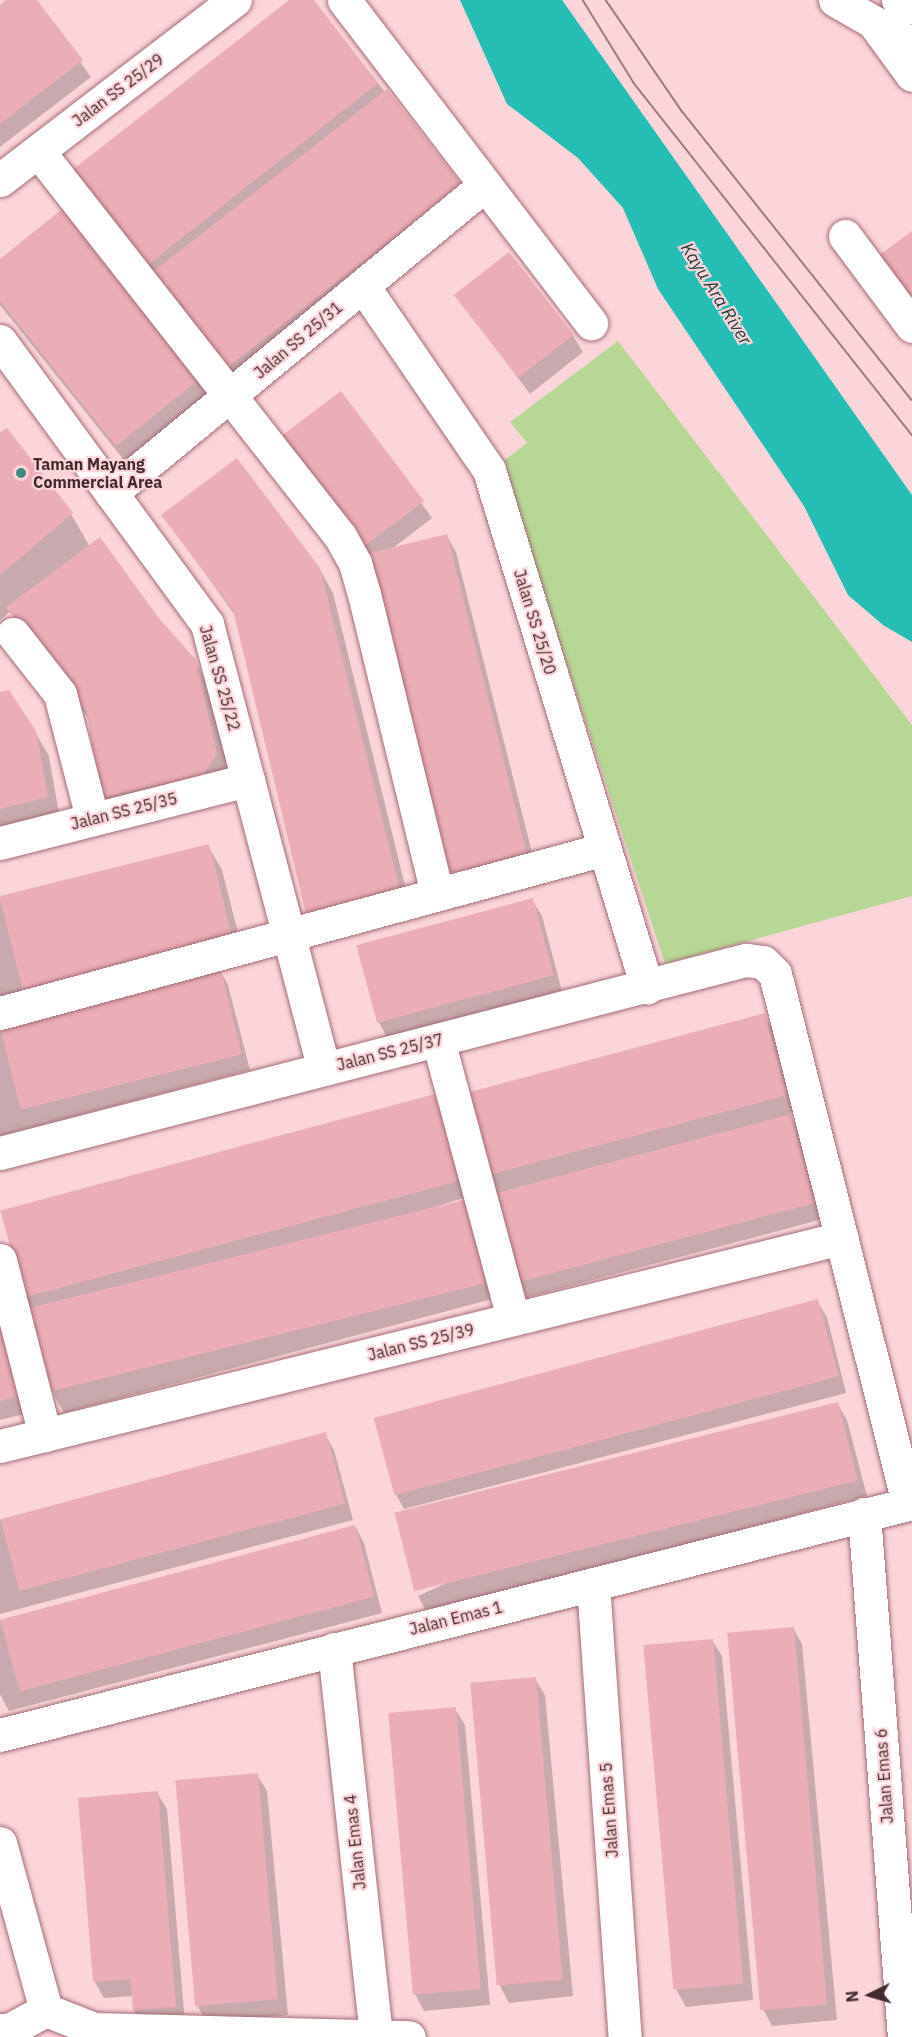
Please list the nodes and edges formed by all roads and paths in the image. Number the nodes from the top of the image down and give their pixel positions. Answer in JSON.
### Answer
{"nodes":[{"id":1,"x":344,"y":0,"type":"edge"},
{"id":2,"x":835,"y":0,"type":"edge"},
{"id":3,"x":898,"y":0,"type":"edge"},
{"id":4,"x":221,"y":3,"type":"edge"},
{"id":5,"x":912,"y":7,"type":"edge"},
{"id":6,"x":874,"y":23,"type":"junction"},
{"id":7,"x":912,"y":44,"type":"edge"},
{"id":8,"x":912,"y":75,"type":"edge"},
{"id":9,"x":38,"y":151,"type":"junction"},
{"id":10,"x":0,"y":180,"type":"edge"},
{"id":11,"x":484,"y":186,"type":"junction"},
{"id":12,"x":845,"y":236,"type":"dead end"},
{"id":13,"x":363,"y":286,"type":"junction"},
{"id":14,"x":591,"y":323,"type":"dead end"},
{"id":15,"x":912,"y":326,"type":"edge"},
{"id":16,"x":0,"y":341,"type":"edge"},
{"id":17,"x":230,"y":396,"type":"junction"},
{"id":18,"x":111,"y":494,"type":"junction"},
{"id":19,"x":12,"y":634,"type":"dead end"},
{"id":20,"x":248,"y":780,"type":"junction"},
{"id":21,"x":92,"y":818,"type":"junction"},
{"id":22,"x":0,"y":843,"type":"edge"},
{"id":23,"x":605,"y":849,"type":"junction"},
{"id":24,"x":437,"y":894,"type":"junction"},
{"id":25,"x":289,"y":934,"type":"junction"},
{"id":26,"x":647,"y":987,"type":"junction"},
{"id":27,"x":0,"y":1012,"type":"edge"},
{"id":28,"x":438,"y":1040,"type":"junction"},
{"id":29,"x":324,"y":1069,"type":"junction"},
{"id":30,"x":0,"y":1153,"type":"edge"},
{"id":31,"x":842,"y":1238,"type":"junction"},
{"id":32,"x":0,"y":1260,"type":"edge"},
{"id":33,"x":513,"y":1318,"type":"junction"},
{"id":34,"x":45,"y":1435,"type":"junction"},
{"id":35,"x":0,"y":1446,"type":"edge"},
{"id":36,"x":910,"y":1503,"type":"edge"},
{"id":37,"x":864,"y":1514,"type":"junction"},
{"id":38,"x":593,"y":1584,"type":"junction"},
{"id":39,"x":334,"y":1649,"type":"junction"},
{"id":40,"x":0,"y":1735,"type":"edge"},
{"id":41,"x":0,"y":1843,"type":"edge"},
{"id":42,"x":46,"y":2010,"type":"junction"},
{"id":43,"x":0,"y":2030,"type":"edge"},
{"id":44,"x":376,"y":2035,"type":"junction"},
{"id":45,"x":409,"y":2037,"type":"edge"},
{"id":46,"x":625,"y":2037,"type":"edge"},
{"id":47,"x":904,"y":2037,"type":"edge"}],
"edges":[{"from":1,"to":11,"type":"main road"},
{"from":2,"to":6,"type":"main road"},
{"from":3,"to":5,"type":"main road"},
{"from":4,"to":9,"type":"main road","name":"Jalan SS 25/29"},
{"from":6,"to":7,"type":"main road"},
{"from":6,"to":8,"type":"main road"},
{"from":9,"to":10,"type":"main road","name":"Jalan SS 25/29"},
{"from":9,"to":17,"type":"main road"},
{"from":11,"to":13,"type":"main road","name":"Jalan SS 25/31"},
{"from":11,"to":14,"type":"main road"},
{"from":12,"to":15,"type":"main road"},
{"from":13,"to":17,"type":"main road","name":"Jalan SS 25/31"},
{"from":13,"to":23,"type":"main road","name":"Jalan SS 25/20"},
{"from":16,"to":18,"type":"main road","name":"Jalan SS 25/22"},
{"from":17,"to":18,"type":"main road","name":"Jalan SS 25/31"},
{"from":17,"to":24,"type":"main road"},
{"from":18,"to":20,"type":"main road","name":"Jalan SS 25/22"},
{"from":19,"to":21,"type":"main road"},
{"from":20,"to":21,"type":"main road","name":"Jalan SS 25/35"},
{"from":20,"to":25,"type":"main road","name":"Jalan SS 25/22"},
{"from":21,"to":22,"type":"main road","name":"Jalan SS 25/35"},
{"from":23,"to":24,"type":"main road"},
{"from":23,"to":26,"type":"main road","name":"Jalan SS 25/20"},
{"from":24,"to":25,"type":"main road"},
{"from":25,"to":27,"type":"main road"},
{"from":25,"to":29,"type":"main road","name":"Jalan SS 25/22"},
{"from":26,"to":28,"type":"main road","name":"Jalan SS 25/37"},
{"from":26,"to":31,"type":"main road","name":"Jalan SS 25/37"},
{"from":28,"to":29,"type":"main road","name":"Jalan SS 25/37"},
{"from":28,"to":33,"type":"main road"},
{"from":29,"to":30,"type":"main road","name":"Jalan SS 25/37"},
{"from":31,"to":33,"type":"main road","name":"Jalan SS 25/39"},
{"from":31,"to":36,"type":"main road"},
{"from":32,"to":34,"type":"main road"},
{"from":33,"to":34,"type":"main road","name":"Jalan SS 25/39"},
{"from":34,"to":35,"type":"main road","name":"Jalan SS 25/39"},
{"from":36,"to":37,"type":"main road","name":"Jalan Emas 1"},
{"from":37,"to":38,"type":"main road","name":"Jalan Emas 1"},
{"from":37,"to":47,"type":"main road","name":"Jalan Emas 6"},
{"from":38,"to":39,"type":"main road","name":"Jalan Emas 1"},
{"from":38,"to":46,"type":"main road","name":"Jalan Emas 5"},
{"from":39,"to":40,"type":"main road","name":"Jalan Emas 1"},
{"from":39,"to":44,"type":"main road","name":"Jalan Emas 4"},
{"from":41,"to":42,"type":"main road"},
{"from":42,"to":43,"type":"main road"},
{"from":42,"to":44,"type":"main road"},
{"from":44,"to":45,"type":"main road"}]}
